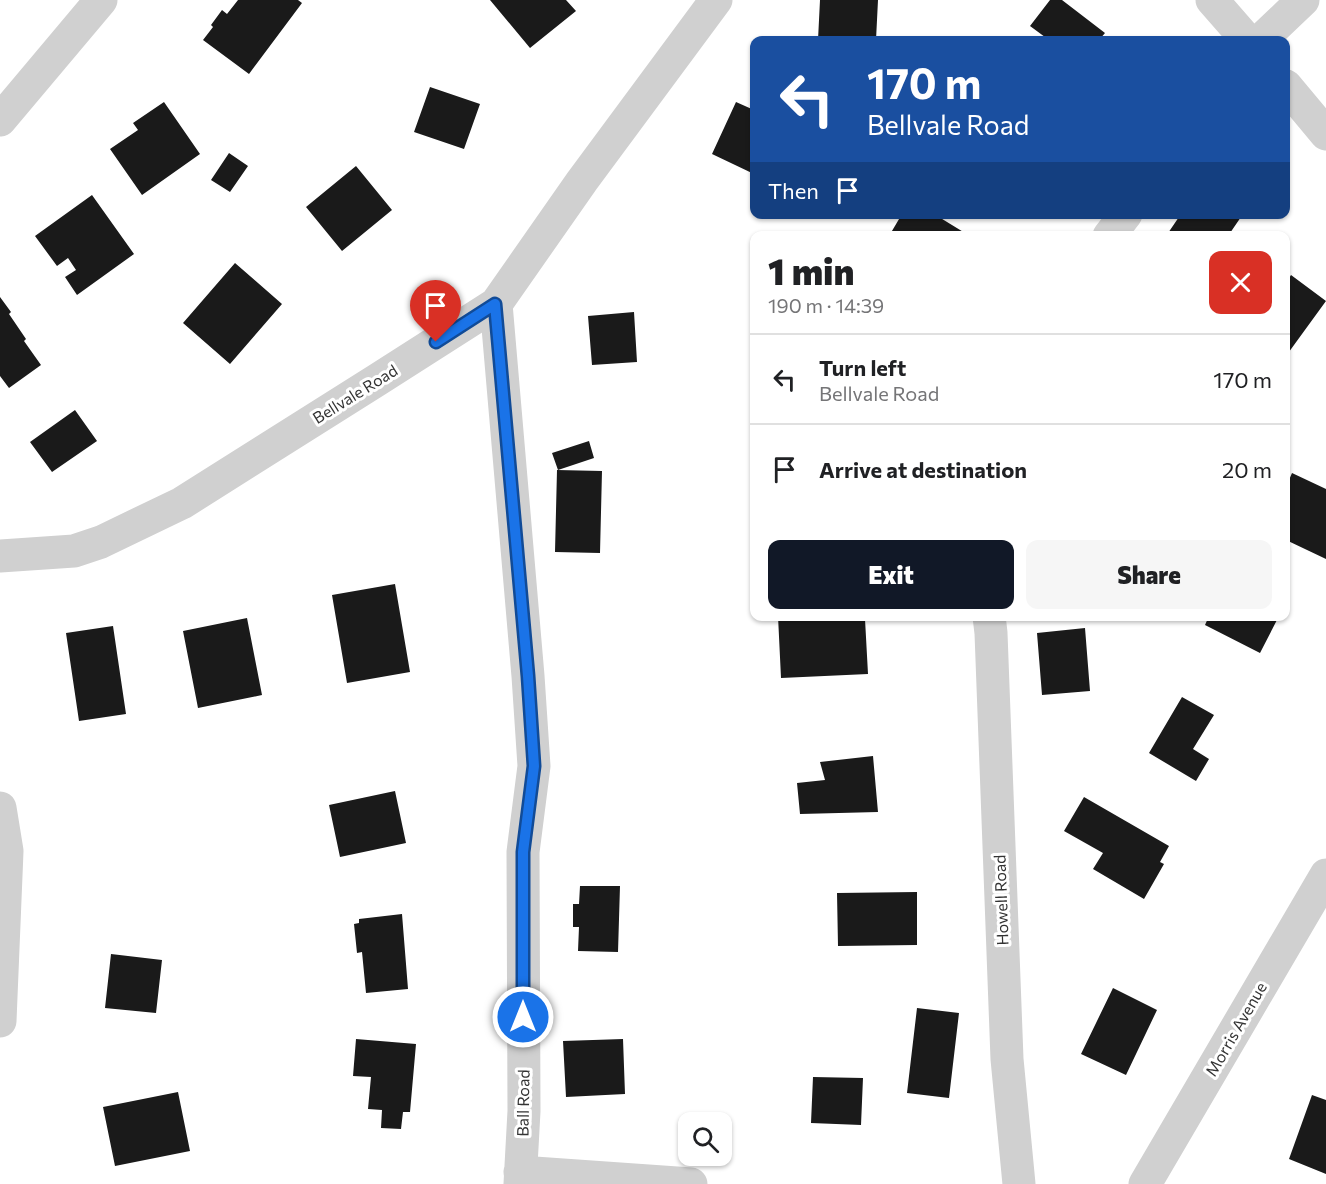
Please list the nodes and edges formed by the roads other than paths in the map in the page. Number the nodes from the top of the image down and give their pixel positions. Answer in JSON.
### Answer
{"nodes":[{"id":1,"x":101,"y":0,"type":"edge"},
{"id":2,"x":716,"y":0,"type":"edge"},
{"id":3,"x":1212,"y":0,"type":"edge"},
{"id":4,"x":1303,"y":0,"type":"edge"},
{"id":5,"x":1244,"y":36,"type":"edge"},
{"id":6,"x":1265,"y":36,"type":"edge"},
{"id":7,"x":1290,"y":91,"type":"edge"},
{"id":8,"x":0,"y":120,"type":"edge"},
{"id":9,"x":1326,"y":134,"type":"edge"},
{"id":10,"x":1122,"y":219,"type":"edge"},
{"id":11,"x":1113,"y":231,"type":"edge"},
{"id":12,"x":495,"y":304,"type":"junction"},
{"id":13,"x":0,"y":556,"type":"edge"},
{"id":14,"x":990,"y":621,"type":"edge"},
{"id":15,"x":0,"y":808,"type":"edge"},
{"id":16,"x":1326,"y":875,"type":"edge"},
{"id":17,"x":0,"y":1021,"type":"edge"},
{"id":18,"x":520,"y":1178,"type":"edge"},
{"id":19,"x":691,"y":1184,"type":"edge"},
{"id":20,"x":1019,"y":1184,"type":"edge"},
{"id":21,"x":1145,"y":1184,"type":"edge"}],
"edges":[{"from":1,"to":8,"type":"street"},
{"from":2,"to":12,"type":"street","name":"Bellvale Road"},
{"from":3,"to":5,"type":"street"},
{"from":4,"to":6,"type":"street"},
{"from":7,"to":9,"type":"street"},
{"from":10,"to":11,"type":"street"},
{"from":12,"to":13,"type":"street","name":"Bellvale Road"},
{"from":12,"to":18,"type":"street","name":"Ball Road"},
{"from":14,"to":20,"type":"street","name":"Howell Road"},
{"from":15,"to":17,"type":"street"},
{"from":16,"to":21,"type":"street","name":"Morris Avenue"},
{"from":18,"to":19,"type":"street"}]}
